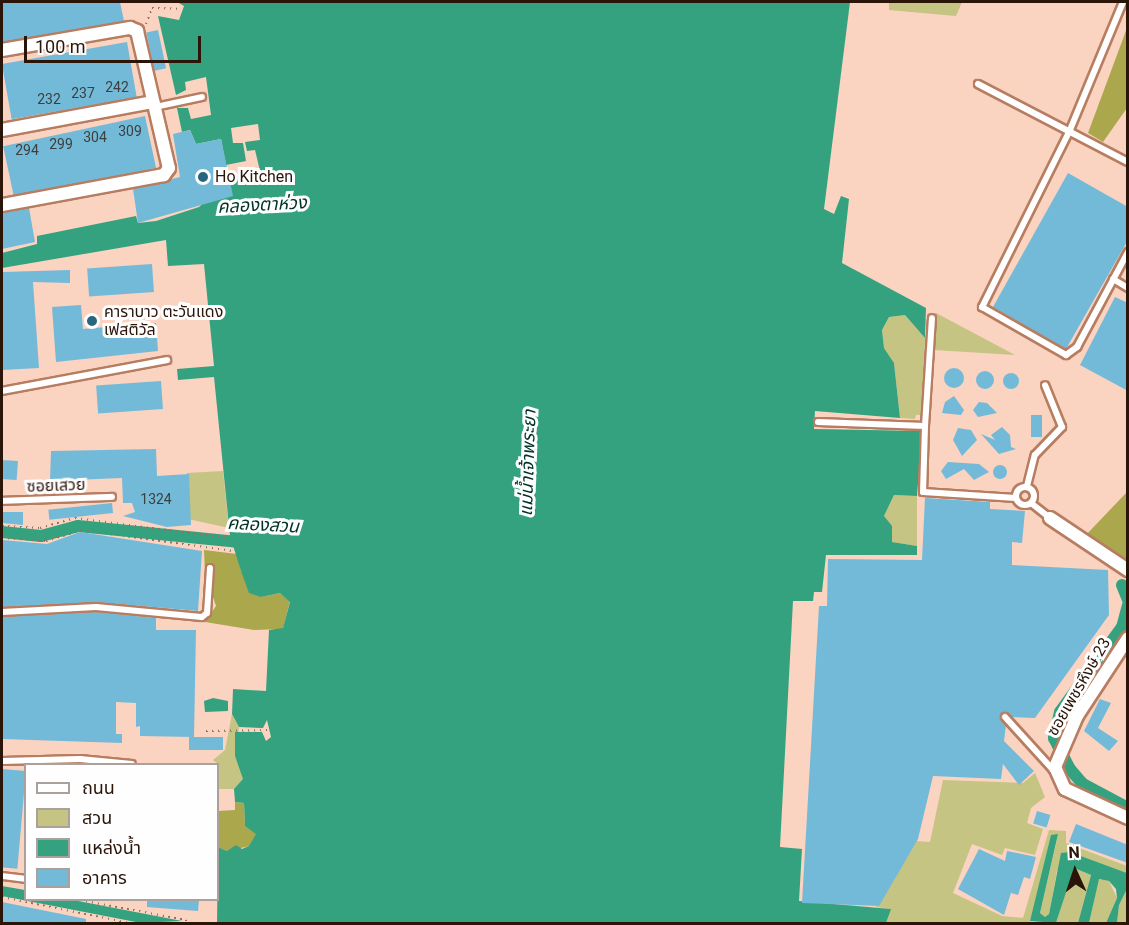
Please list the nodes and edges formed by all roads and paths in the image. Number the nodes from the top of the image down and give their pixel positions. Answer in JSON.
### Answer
{"nodes":[{"id":1,"x":1123,"y":2,"type":"edge"},
{"id":2,"x":177,"y":9,"type":"dead end"},
{"id":3,"x":140,"y":34,"type":"junction"},
{"id":4,"x":2,"y":50,"type":"edge"},
{"id":5,"x":978,"y":84,"type":"dead end"},
{"id":6,"x":202,"y":97,"type":"dead end"},
{"id":7,"x":154,"y":104,"type":"junction"},
{"id":8,"x":2,"y":130,"type":"edge"},
{"id":9,"x":1070,"y":130,"type":"junction"},
{"id":10,"x":1128,"y":162,"type":"edge"},
{"id":11,"x":2,"y":206,"type":"edge"},
{"id":12,"x":1128,"y":252,"type":"edge"},
{"id":13,"x":1113,"y":279,"type":"junction"},
{"id":14,"x":1128,"y":288,"type":"edge"},
{"id":15,"x":932,"y":318,"type":"dead end"},
{"id":16,"x":167,"y":360,"type":"dead end"},
{"id":17,"x":1045,"y":385,"type":"dead end"},
{"id":18,"x":2,"y":390,"type":"edge"},
{"id":19,"x":818,"y":422,"type":"dead end"},
{"id":20,"x":925,"y":426,"type":"junction"},
{"id":21,"x":1027,"y":486,"type":"junction"},
{"id":22,"x":112,"y":497,"type":"dead end"},
{"id":23,"x":1016,"y":498,"type":"junction"},
{"id":24,"x":2,"y":501,"type":"edge"},
{"id":25,"x":1031,"y":504,"type":"junction"},
{"id":26,"x":1050,"y":518,"type":"joint"},
{"id":27,"x":2,"y":526,"type":"edge"},
{"id":28,"x":2,"y":538,"type":"edge"},
{"id":29,"x":229,"y":538,"type":"dead end"},
{"id":30,"x":234,"y":551,"type":"dead end"},
{"id":31,"x":210,"y":568,"type":"dead end"},
{"id":32,"x":1128,"y":570,"type":"edge"},
{"id":33,"x":2,"y":612,"type":"edge"},
{"id":34,"x":1128,"y":638,"type":"edge"},
{"id":35,"x":1005,"y":717,"type":"dead end"},
{"id":36,"x":267,"y":730,"type":"dead end"},
{"id":37,"x":206,"y":731,"type":"dead end"},
{"id":38,"x":2,"y":761,"type":"edge"},
{"id":39,"x":115,"y":763,"type":"edge"},
{"id":40,"x":1056,"y":772,"type":"junction"},
{"id":41,"x":1128,"y":818,"type":"edge"},
{"id":42,"x":2,"y":876,"type":"edge"},
{"id":43,"x":24,"y":879,"type":"edge"},
{"id":44,"x":2,"y":897,"type":"edge"},
{"id":45,"x":85,"y":901,"type":"edge"},
{"id":46,"x":186,"y":922,"type":"edge"},
{"id":47,"x":135,"y":924,"type":"edge"}],
"edges":[{"from":1,"to":9,"type":"lane"},
{"from":2,"to":3,"type":"path"},
{"from":3,"to":4,"type":"street"},
{"from":3,"to":7,"type":"street"},
{"from":5,"to":9,"type":"lane"},
{"from":6,"to":7,"type":"lane"},
{"from":7,"to":8,"type":"street"},
{"from":7,"to":11,"type":"street"},
{"from":9,"to":10,"type":"lane"},
{"from":9,"to":13,"type":"lane"},
{"from":12,"to":13,"type":"lane"},
{"from":13,"to":14,"type":"lane"},
{"from":15,"to":20,"type":"lane"},
{"from":16,"to":18,"type":"lane"},
{"from":17,"to":21,"type":"lane"},
{"from":19,"to":20,"type":"lane"},
{"from":20,"to":23,"type":"lane"},
{"from":21,"to":23,"type":"lane"},
{"from":21,"to":25,"type":"lane"},
{"from":22,"to":24,"type":"lane","name":"ซอยเสวย"},
{"from":23,"to":25,"type":"lane"},
{"from":25,"to":26,"type":"lane"},
{"from":26,"to":32,"type":"street"},
{"from":27,"to":29,"type":"path"},
{"from":28,"to":30,"type":"path"},
{"from":31,"to":33,"type":"lane"},
{"from":34,"to":40,"type":"street","name":"ซอยเพชรหึงษ์ 23"},
{"from":35,"to":40,"type":"lane"},
{"from":36,"to":37,"type":"path"},
{"from":38,"to":39,"type":"lane"},
{"from":40,"to":41,"type":"street"},
{"from":42,"to":43,"type":"lane"},
{"from":44,"to":47,"type":"path"},
{"from":45,"to":46,"type":"path"}]}
